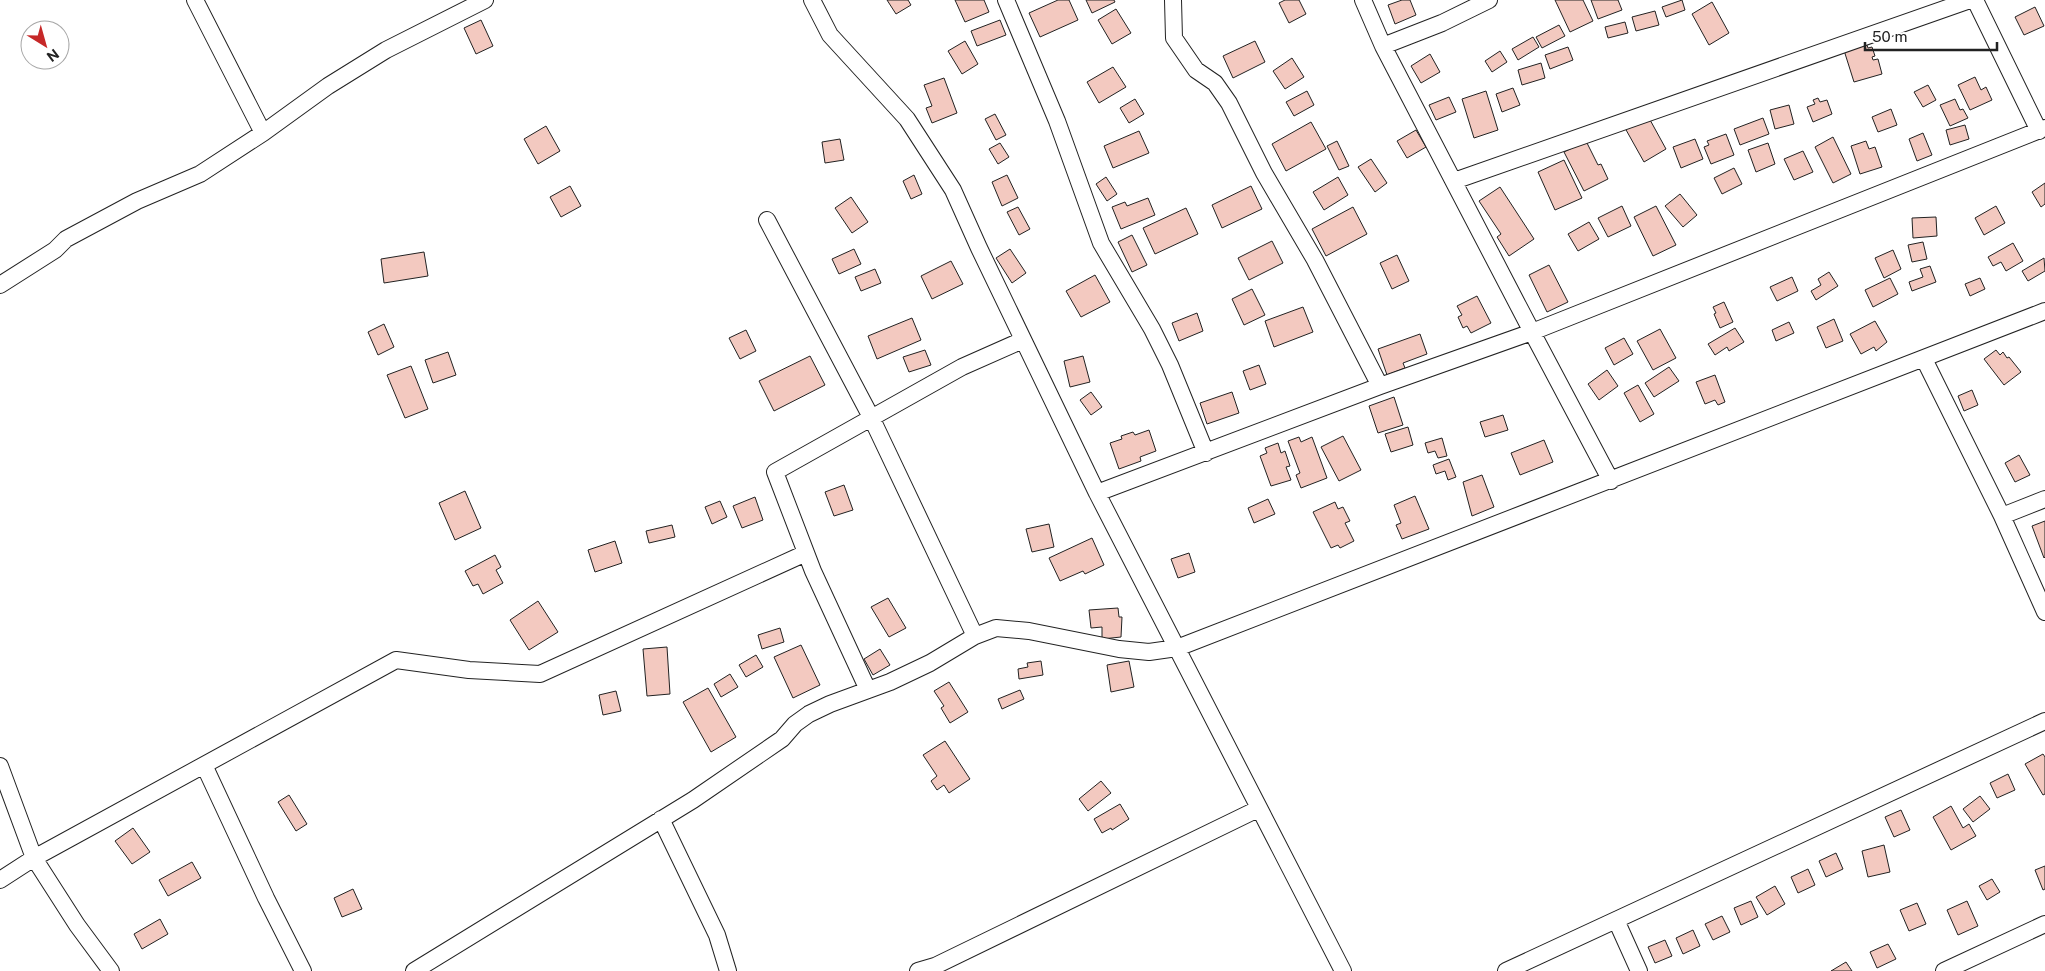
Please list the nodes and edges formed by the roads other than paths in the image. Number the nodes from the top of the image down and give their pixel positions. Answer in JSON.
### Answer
{"nodes":[{"id":1,"x":195,"y":0,"type":"edge"},
{"id":2,"x":485,"y":0,"type":"edge"},
{"id":3,"x":812,"y":0,"type":"edge"},
{"id":4,"x":1006,"y":0,"type":"edge"},
{"id":5,"x":1173,"y":0,"type":"edge"},
{"id":6,"x":1362,"y":0,"type":"edge"},
{"id":7,"x":1489,"y":0,"type":"edge"},
{"id":8,"x":1970,"y":0,"type":"edge"},
{"id":9,"x":1975,"y":0,"type":"edge"},
{"id":10,"x":1383,"y":46,"type":"junction"},
{"id":11,"x":2042,"y":130,"type":"edge"},
{"id":12,"x":263,"y":133,"type":"junction"},
{"id":13,"x":1454,"y":182,"type":"junction"},
{"id":14,"x":767,"y":220,"type":"dead end"},
{"id":15,"x":0,"y":285,"type":"edge"},
{"id":16,"x":2045,"y":311,"type":"edge"},
{"id":17,"x":1532,"y":332,"type":"junction"},
{"id":18,"x":1023,"y":340,"type":"junction"},
{"id":19,"x":1924,"y":359,"type":"junction"},
{"id":20,"x":1380,"y":386,"type":"junction"},
{"id":21,"x":872,"y":419,"type":"junction"},
{"id":22,"x":1206,"y":453,"type":"junction"},
{"id":23,"x":1611,"y":480,"type":"junction"},
{"id":24,"x":1097,"y":493,"type":"junction"},
{"id":25,"x":2045,"y":499,"type":"edge"},
{"id":26,"x":2002,"y":516,"type":"junction"},
{"id":27,"x":806,"y":553,"type":"junction"},
{"id":28,"x":2045,"y":612,"type":"edge"},
{"id":29,"x":975,"y":636,"type":"junction"},
{"id":30,"x":1177,"y":648,"type":"junction"},
{"id":31,"x":868,"y":690,"type":"junction"},
{"id":32,"x":2045,"y":721,"type":"edge"},
{"id":33,"x":204,"y":765,"type":"junction"},
{"id":34,"x":0,"y":766,"type":"edge"},
{"id":35,"x":1258,"y":809,"type":"junction"},
{"id":36,"x":661,"y":819,"type":"junction"},
{"id":37,"x":34,"y":858,"type":"junction"},
{"id":38,"x":0,"y":880,"type":"edge"},
{"id":39,"x":1616,"y":920,"type":"junction"},
{"id":40,"x":2045,"y":924,"type":"edge"},
{"id":41,"x":111,"y":971,"type":"edge"},
{"id":42,"x":303,"y":971,"type":"edge"},
{"id":43,"x":414,"y":971,"type":"edge"},
{"id":44,"x":728,"y":971,"type":"edge"},
{"id":45,"x":918,"y":971,"type":"edge"},
{"id":46,"x":1343,"y":971,"type":"edge"},
{"id":47,"x":1506,"y":971,"type":"edge"},
{"id":48,"x":1639,"y":971,"type":"edge"},
{"id":49,"x":1944,"y":971,"type":"edge"}],
"edges":[{"from":1,"to":12,"type":"street"},
{"from":2,"to":12,"type":"street"},
{"from":3,"to":18,"type":"street"},
{"from":4,"to":22,"type":"street"},
{"from":5,"to":20,"type":"street"},
{"from":6,"to":10,"type":"street"},
{"from":7,"to":10,"type":"street"},
{"from":8,"to":13,"type":"street"},
{"from":9,"to":11,"type":"street"},
{"from":10,"to":13,"type":"street"},
{"from":11,"to":17,"type":"street"},
{"from":12,"to":15,"type":"street"},
{"from":13,"to":17,"type":"street"},
{"from":14,"to":21,"type":"street"},
{"from":16,"to":19,"type":"street"},
{"from":17,"to":20,"type":"street"},
{"from":17,"to":23,"type":"street"},
{"from":18,"to":21,"type":"street"},
{"from":18,"to":24,"type":"street"},
{"from":19,"to":23,"type":"street"},
{"from":19,"to":26,"type":"street"},
{"from":20,"to":22,"type":"street"},
{"from":21,"to":27,"type":"street"},
{"from":21,"to":29,"type":"street"},
{"from":22,"to":24,"type":"street"},
{"from":23,"to":30,"type":"street"},
{"from":24,"to":30,"type":"street"},
{"from":25,"to":26,"type":"street"},
{"from":26,"to":28,"type":"street"},
{"from":27,"to":31,"type":"street"},
{"from":27,"to":33,"type":"street"},
{"from":29,"to":30,"type":"street"},
{"from":29,"to":31,"type":"street"},
{"from":30,"to":35,"type":"street"},
{"from":31,"to":36,"type":"street"},
{"from":32,"to":39,"type":"street"},
{"from":33,"to":37,"type":"street"},
{"from":33,"to":42,"type":"street"},
{"from":34,"to":37,"type":"street"},
{"from":35,"to":45,"type":"street"},
{"from":35,"to":46,"type":"street"},
{"from":36,"to":43,"type":"street"},
{"from":36,"to":44,"type":"street"},
{"from":37,"to":38,"type":"street"},
{"from":37,"to":41,"type":"street"},
{"from":39,"to":47,"type":"street"},
{"from":39,"to":48,"type":"street"},
{"from":40,"to":49,"type":"street"}]}
